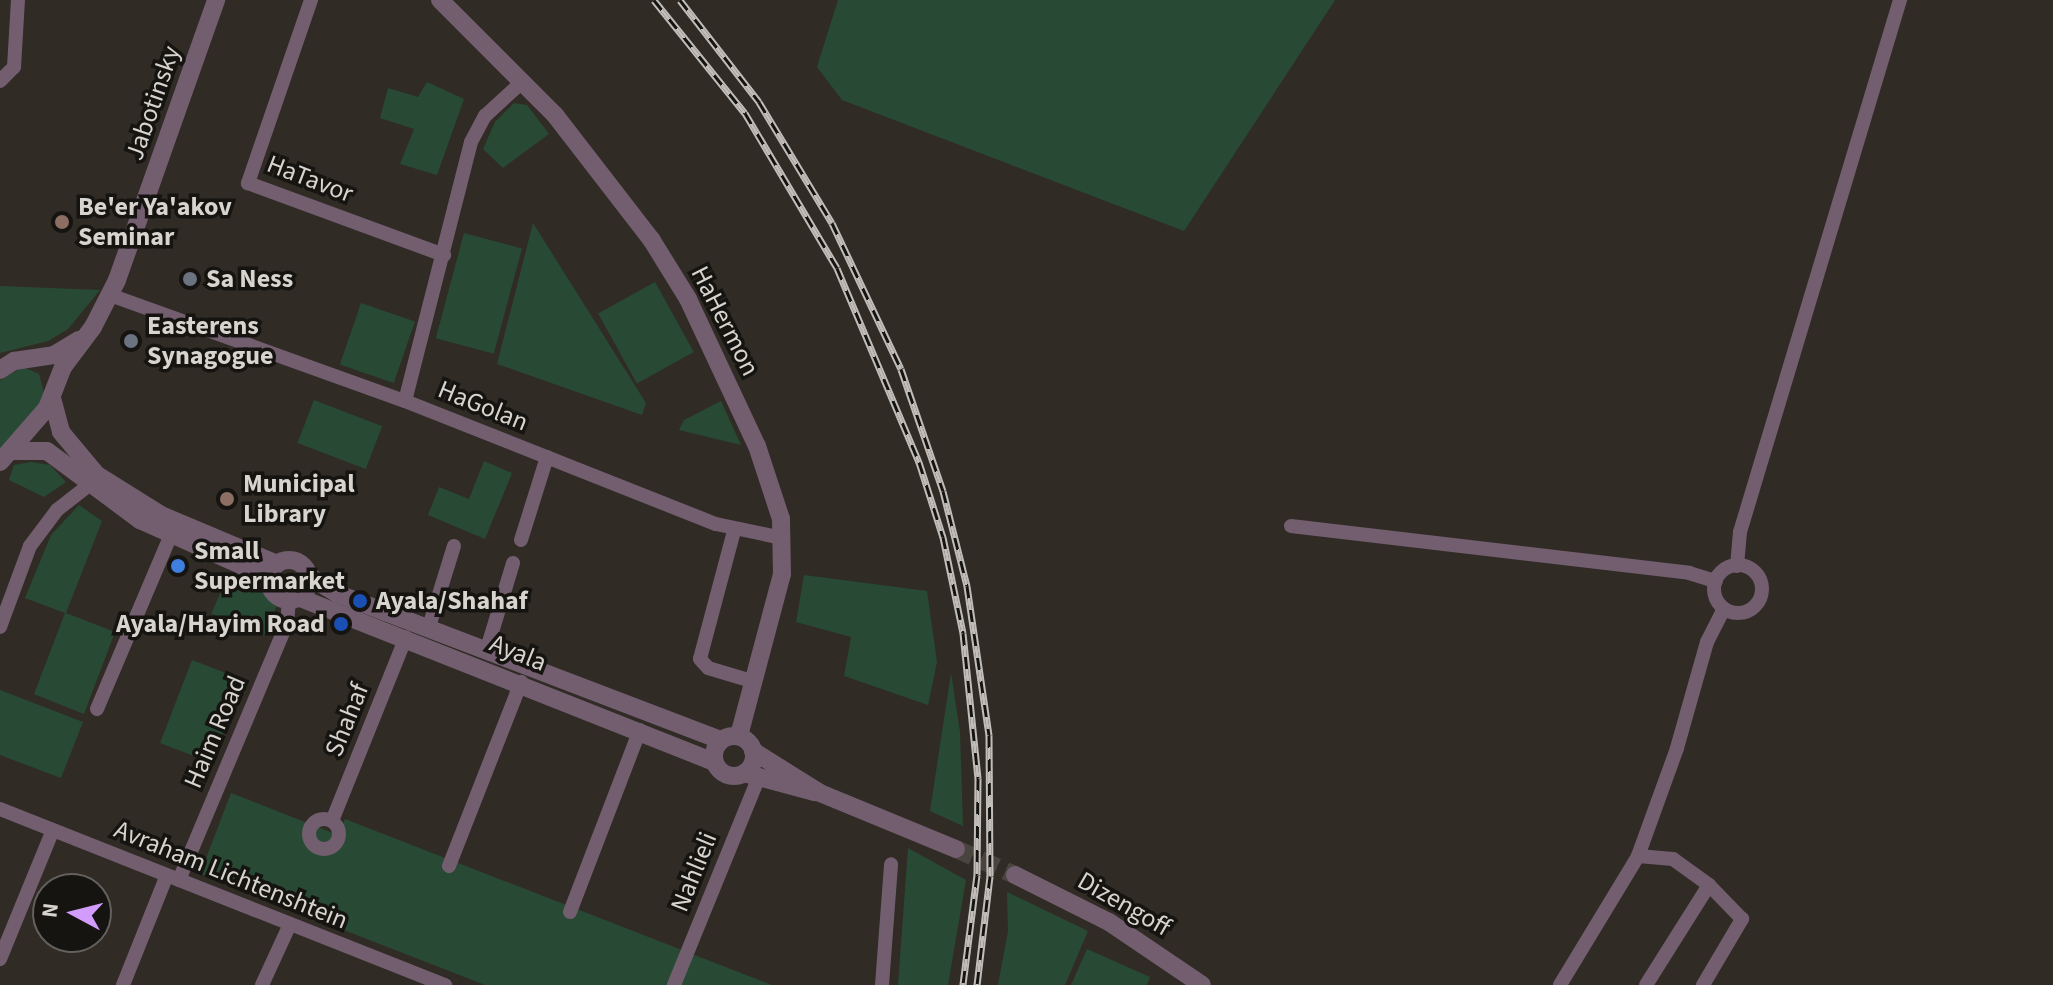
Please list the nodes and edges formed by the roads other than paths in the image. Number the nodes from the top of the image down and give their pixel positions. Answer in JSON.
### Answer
{"nodes":[{"id":1,"x":18,"y":0,"type":"edge"},
{"id":2,"x":214,"y":0,"type":"edge"},
{"id":3,"x":311,"y":0,"type":"edge"},
{"id":4,"x":440,"y":0,"type":"edge"},
{"id":5,"x":1900,"y":0,"type":"edge"},
{"id":6,"x":0,"y":81,"type":"edge"},
{"id":7,"x":523,"y":81,"type":"junction"},
{"id":8,"x":444,"y":255,"type":"junction"},
{"id":9,"x":110,"y":295,"type":"junction"},
{"id":10,"x":93,"y":327,"type":"junction"},
{"id":11,"x":25,"y":359,"type":"junction"},
{"id":12,"x":0,"y":370,"type":"edge"},
{"id":13,"x":54,"y":394,"type":"junction"},
{"id":14,"x":405,"y":401,"type":"junction"},
{"id":15,"x":5,"y":457,"type":"edge"},
{"id":16,"x":547,"y":457,"type":"junction"},
{"id":17,"x":89,"y":485,"type":"junction"},
{"id":18,"x":1291,"y":526,"type":"dead end"},
{"id":19,"x":734,"y":531,"type":"junction"},
{"id":20,"x":171,"y":535,"type":"junction"},
{"id":21,"x":782,"y":538,"type":"junction"},
{"id":22,"x":521,"y":540,"type":"dead end"},
{"id":23,"x":454,"y":546,"type":"dead end"},
{"id":24,"x":513,"y":563,"type":"dead end"},
{"id":25,"x":277,"y":564,"type":"junction"},
{"id":26,"x":1737,"y":566,"type":"junction"},
{"id":27,"x":309,"y":576,"type":"junction"},
{"id":28,"x":1716,"y":581,"type":"junction"},
{"id":29,"x":269,"y":583,"type":"junction"},
{"id":30,"x":294,"y":599,"type":"junction"},
{"id":31,"x":1724,"y":609,"type":"junction"},
{"id":32,"x":0,"y":627,"type":"edge"},
{"id":33,"x":428,"y":630,"type":"junction"},
{"id":34,"x":406,"y":637,"type":"junction"},
{"id":35,"x":486,"y":652,"type":"junction"},
{"id":36,"x":521,"y":682,"type":"junction"},
{"id":37,"x":755,"y":682,"type":"junction"},
{"id":38,"x":97,"y":709,"type":"dead end"},
{"id":39,"x":640,"y":730,"type":"junction"},
{"id":40,"x":730,"y":738,"type":"junction"},
{"id":41,"x":753,"y":751,"type":"junction"},
{"id":42,"x":714,"y":762,"type":"junction"},
{"id":43,"x":751,"y":775,"type":"junction"},
{"id":44,"x":820,"y":793,"type":"junction"},
{"id":45,"x":0,"y":809,"type":"edge"},
{"id":46,"x":332,"y":821,"type":"dead end"},
{"id":47,"x":53,"y":830,"type":"junction"},
{"id":48,"x":956,"y":849,"type":"tunnel mouth"},
{"id":49,"x":1638,"y":856,"type":"junction"},
{"id":50,"x":891,"y":864,"type":"dead end"},
{"id":51,"x":449,"y":866,"type":"dead end"},
{"id":52,"x":1015,"y":875,"type":"tunnel mouth"},
{"id":53,"x":173,"y":877,"type":"junction"},
{"id":54,"x":1709,"y":885,"type":"junction"},
{"id":55,"x":570,"y":912,"type":"dead end"},
{"id":56,"x":290,"y":924,"type":"junction"},
{"id":57,"x":0,"y":959,"type":"edge"},
{"id":58,"x":408,"y":970,"type":"junction"},
{"id":59,"x":123,"y":985,"type":"edge"},
{"id":60,"x":262,"y":985,"type":"edge"},
{"id":61,"x":402,"y":985,"type":"edge"},
{"id":62,"x":445,"y":985,"type":"edge"},
{"id":63,"x":674,"y":985,"type":"edge"},
{"id":64,"x":882,"y":985,"type":"edge"},
{"id":65,"x":1202,"y":985,"type":"edge"},
{"id":66,"x":1560,"y":985,"type":"edge"},
{"id":67,"x":1646,"y":985,"type":"edge"},
{"id":68,"x":1703,"y":985,"type":"edge"}],
"edges":[{"from":1,"to":6,"type":"street"},
{"from":2,"to":9,"type":"street","name":"Jabotinsky"},
{"from":3,"to":8,"type":"street","name":"HaTavor"},
{"from":4,"to":7,"type":"street","name":"HaHermon"},
{"from":5,"to":26,"type":"street"},
{"from":7,"to":8,"type":"street","name":"HaGolan"},
{"from":7,"to":21,"type":"street","name":"HaHermon"},
{"from":8,"to":14,"type":"street","name":"HaGolan"},
{"from":9,"to":10,"type":"street","name":"Jabotinsky"},
{"from":9,"to":14,"type":"street"},
{"from":10,"to":11,"type":"street","name":"Jabotinsky"},
{"from":10,"to":13,"type":"street","name":"Jabotinsky"},
{"from":11,"to":12,"type":"street","name":"Jabotinsky"},
{"from":11,"to":13,"type":"street"},
{"from":13,"to":15,"type":"street","name":"Jabotinsky"},
{"from":13,"to":25,"type":"street"},
{"from":14,"to":16,"type":"street","name":"HaGolan"},
{"from":15,"to":17,"type":"street"},
{"from":16,"to":19,"type":"street","name":"HaGolan"},
{"from":16,"to":22,"type":"street"},
{"from":17,"to":20,"type":"street"},
{"from":17,"to":32,"type":"street"},
{"from":18,"to":28,"type":"street"},
{"from":19,"to":21,"type":"street","name":"HaGolan"},
{"from":19,"to":37,"type":"street"},
{"from":20,"to":29,"type":"street"},
{"from":20,"to":38,"type":"street"},
{"from":21,"to":37,"type":"street","name":"HaHermon"},
{"from":23,"to":33,"type":"street"},
{"from":24,"to":35,"type":"street"},
{"from":25,"to":27,"type":"street"},
{"from":25,"to":29,"type":"street"},
{"from":26,"to":28,"type":"street"},
{"from":26,"to":31,"type":"street"},
{"from":27,"to":30,"type":"street"},
{"from":27,"to":33,"type":"street","name":"Ayala"},
{"from":28,"to":31,"type":"street"},
{"from":29,"to":30,"type":"street"},
{"from":30,"to":34,"type":"street","name":"Ayala"},
{"from":30,"to":53,"type":"street","name":"Haim Road"},
{"from":31,"to":49,"type":"street"},
{"from":33,"to":35,"type":"street","name":"Ayala"},
{"from":34,"to":36,"type":"street","name":"Ayala"},
{"from":34,"to":46,"type":"street","name":"Shahaf"},
{"from":35,"to":40,"type":"street","name":"Ayala"},
{"from":36,"to":39,"type":"street","name":"Ayala"},
{"from":36,"to":51,"type":"street"},
{"from":37,"to":40,"type":"street","name":"HaHermon"},
{"from":39,"to":42,"type":"street","name":"Ayala"},
{"from":39,"to":55,"type":"street"},
{"from":40,"to":41,"type":"street"},
{"from":40,"to":42,"type":"street","name":"HaHermon"},
{"from":41,"to":43,"type":"street"},
{"from":41,"to":44,"type":"street"},
{"from":42,"to":43,"type":"street","name":"Ayala"},
{"from":43,"to":44,"type":"street"},
{"from":43,"to":63,"type":"street","name":"Nahlieli"},
{"from":44,"to":48,"type":"street"},
{"from":45,"to":47,"type":"street","name":"Avraham Lichtenshtein"},
{"from":47,"to":53,"type":"street","name":"Avraham Lichtenshtein"},
{"from":47,"to":57,"type":"street"},
{"from":49,"to":54,"type":"street"},
{"from":49,"to":66,"type":"street"},
{"from":50,"to":64,"type":"street"},
{"from":52,"to":65,"type":"street","name":"Dizengoff"},
{"from":53,"to":56,"type":"street","name":"Avraham Lichtenshtein"},
{"from":53,"to":59,"type":"street","name":"Haim Road"},
{"from":54,"to":67,"type":"street"},
{"from":54,"to":68,"type":"street"},
{"from":56,"to":58,"type":"street","name":"Avraham Lichtenshtein"},
{"from":56,"to":60,"type":"street"},
{"from":58,"to":61,"type":"street"},
{"from":58,"to":62,"type":"street","name":"Avraham Lichtenshtein"}]}
